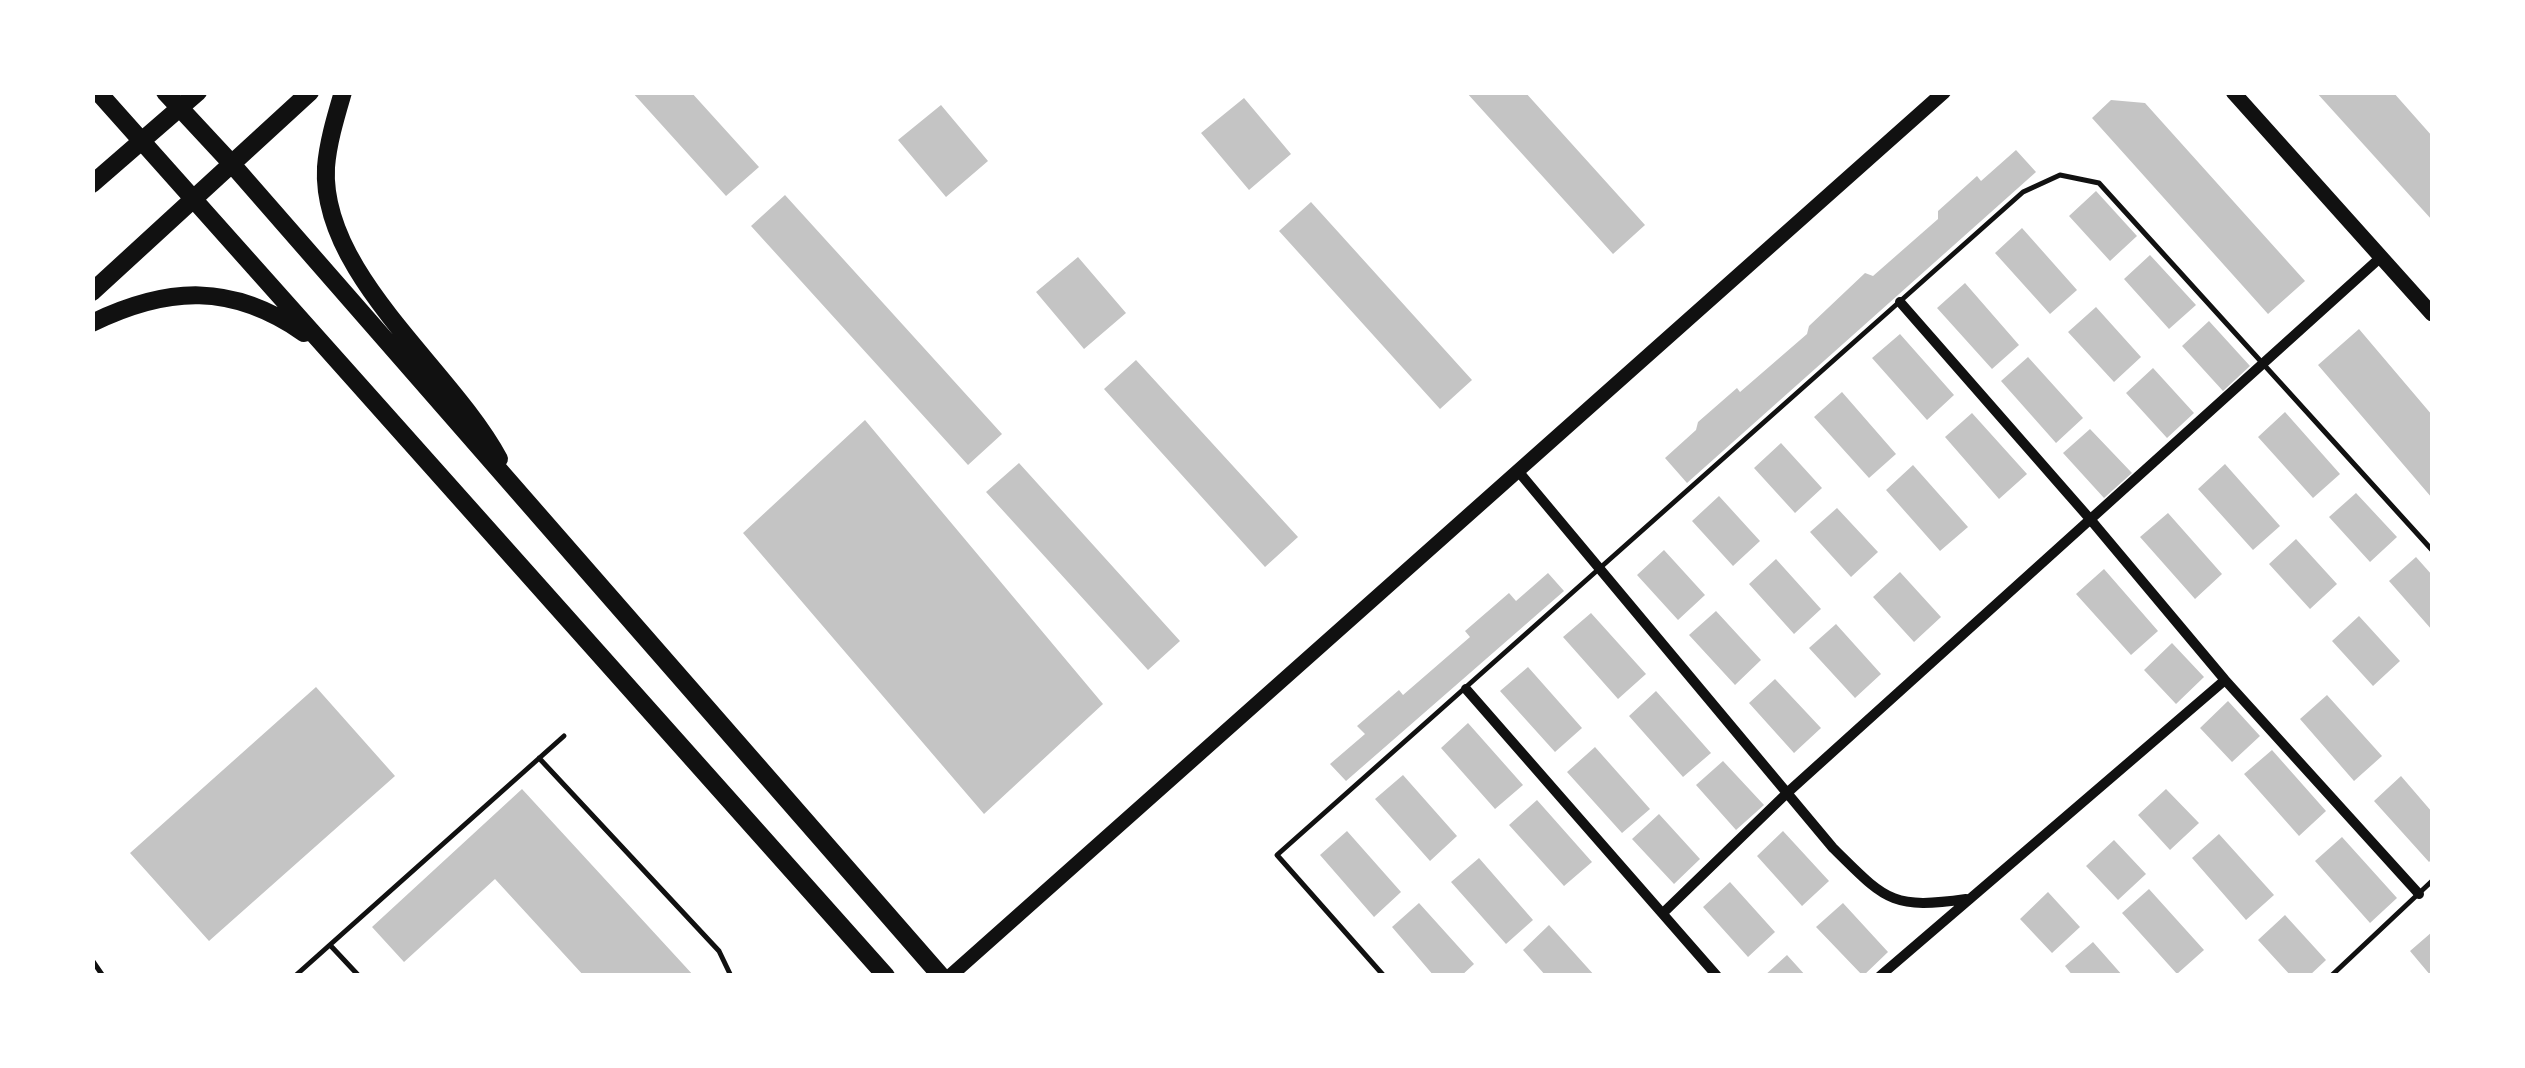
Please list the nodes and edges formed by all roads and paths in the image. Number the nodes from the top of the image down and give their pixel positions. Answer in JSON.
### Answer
{"nodes":[{"id":1,"x":98,"y":92,"type":"edge"},
{"id":2,"x":165,"y":92,"type":"edge"},
{"id":3,"x":198,"y":92,"type":"edge"},
{"id":4,"x":310,"y":92,"type":"edge"},
{"id":5,"x":343,"y":92,"type":"edge"},
{"id":6,"x":1944,"y":92,"type":"edge"},
{"id":7,"x":2233,"y":92,"type":"edge"},
{"id":8,"x":180,"y":109,"type":"junction"},
{"id":9,"x":140,"y":142,"type":"junction"},
{"id":10,"x":231,"y":163,"type":"junction"},
{"id":11,"x":92,"y":184,"type":"edge"},
{"id":12,"x":192,"y":198,"type":"junction"},
{"id":13,"x":2381,"y":256,"type":"junction"},
{"id":14,"x":92,"y":292,"type":"edge"},
{"id":15,"x":1900,"y":302,"type":"junction"},
{"id":16,"x":2432,"y":314,"type":"edge"},
{"id":17,"x":92,"y":323,"type":"edge"},
{"id":18,"x":329,"y":350,"type":"junction"},
{"id":19,"x":2263,"y":363,"type":"junction"},
{"id":20,"x":1518,"y":471,"type":"junction"},
{"id":21,"x":513,"y":486,"type":"junction"},
{"id":22,"x":2090,"y":519,"type":"junction"},
{"id":23,"x":2432,"y":550,"type":"edge"},
{"id":24,"x":1600,"y":569,"type":"junction"},
{"id":25,"x":2225,"y":680,"type":"junction"},
{"id":26,"x":1466,"y":689,"type":"junction"},
{"id":27,"x":564,"y":736,"type":"dead end"},
{"id":28,"x":538,"y":758,"type":"junction"},
{"id":29,"x":1788,"y":793,"type":"junction"},
{"id":30,"x":2432,"y":881,"type":"edge"},
{"id":31,"x":2419,"y":894,"type":"junction"},
{"id":32,"x":1966,"y":899,"type":"junction"},
{"id":33,"x":1663,"y":913,"type":"junction"},
{"id":34,"x":330,"y":945,"type":"junction"},
{"id":35,"x":92,"y":960,"type":"edge"},
{"id":36,"x":103,"y":976,"type":"edge"},
{"id":37,"x":295,"y":976,"type":"edge"},
{"id":38,"x":359,"y":976,"type":"edge"},
{"id":39,"x":731,"y":976,"type":"edge"},
{"id":40,"x":886,"y":976,"type":"edge"},
{"id":41,"x":942,"y":976,"type":"edge"},
{"id":42,"x":950,"y":976,"type":"edge"},
{"id":43,"x":1384,"y":976,"type":"edge"},
{"id":44,"x":1718,"y":976,"type":"edge"},
{"id":45,"x":1880,"y":976,"type":"edge"},
{"id":46,"x":2332,"y":976,"type":"edge"}],
"edges":[{"from":1,"to":9,"type":"main road"},
{"from":2,"to":8,"type":"main road"},
{"from":3,"to":8,"type":"main road"},
{"from":4,"to":10,"type":"main road"},
{"from":5,"to":21,"type":"main road"},
{"from":6,"to":20,"type":"street"},
{"from":7,"to":13,"type":"main road"},
{"from":8,"to":9,"type":"main road"},
{"from":8,"to":10,"type":"main road"},
{"from":9,"to":11,"type":"main road"},
{"from":9,"to":12,"type":"main road"},
{"from":10,"to":12,"type":"main road"},
{"from":10,"to":21,"type":"main road"},
{"from":12,"to":14,"type":"main road"},
{"from":12,"to":18,"type":"main road"},
{"from":13,"to":16,"type":"main road"},
{"from":13,"to":19,"type":"street"},
{"from":15,"to":19,"type":"lane"},
{"from":15,"to":22,"type":"street"},
{"from":15,"to":24,"type":"lane"},
{"from":17,"to":18,"type":"main road"},
{"from":18,"to":40,"type":"main road"},
{"from":19,"to":22,"type":"street"},
{"from":19,"to":23,"type":"lane"},
{"from":20,"to":24,"type":"street"},
{"from":20,"to":42,"type":"street"},
{"from":21,"to":41,"type":"main road"},
{"from":22,"to":25,"type":"street"},
{"from":22,"to":29,"type":"street"},
{"from":24,"to":26,"type":"lane"},
{"from":24,"to":29,"type":"street"},
{"from":25,"to":31,"type":"street"},
{"from":25,"to":32,"type":"street"},
{"from":26,"to":33,"type":"street"},
{"from":26,"to":43,"type":"lane"},
{"from":27,"to":28,"type":"lane"},
{"from":28,"to":34,"type":"lane"},
{"from":28,"to":39,"type":"lane"},
{"from":29,"to":32,"type":"street"},
{"from":29,"to":33,"type":"street"},
{"from":30,"to":31,"type":"lane"},
{"from":31,"to":46,"type":"lane"},
{"from":32,"to":45,"type":"street"},
{"from":33,"to":44,"type":"street"},
{"from":34,"to":37,"type":"lane"},
{"from":34,"to":38,"type":"lane"},
{"from":35,"to":36,"type":"lane"}]}
